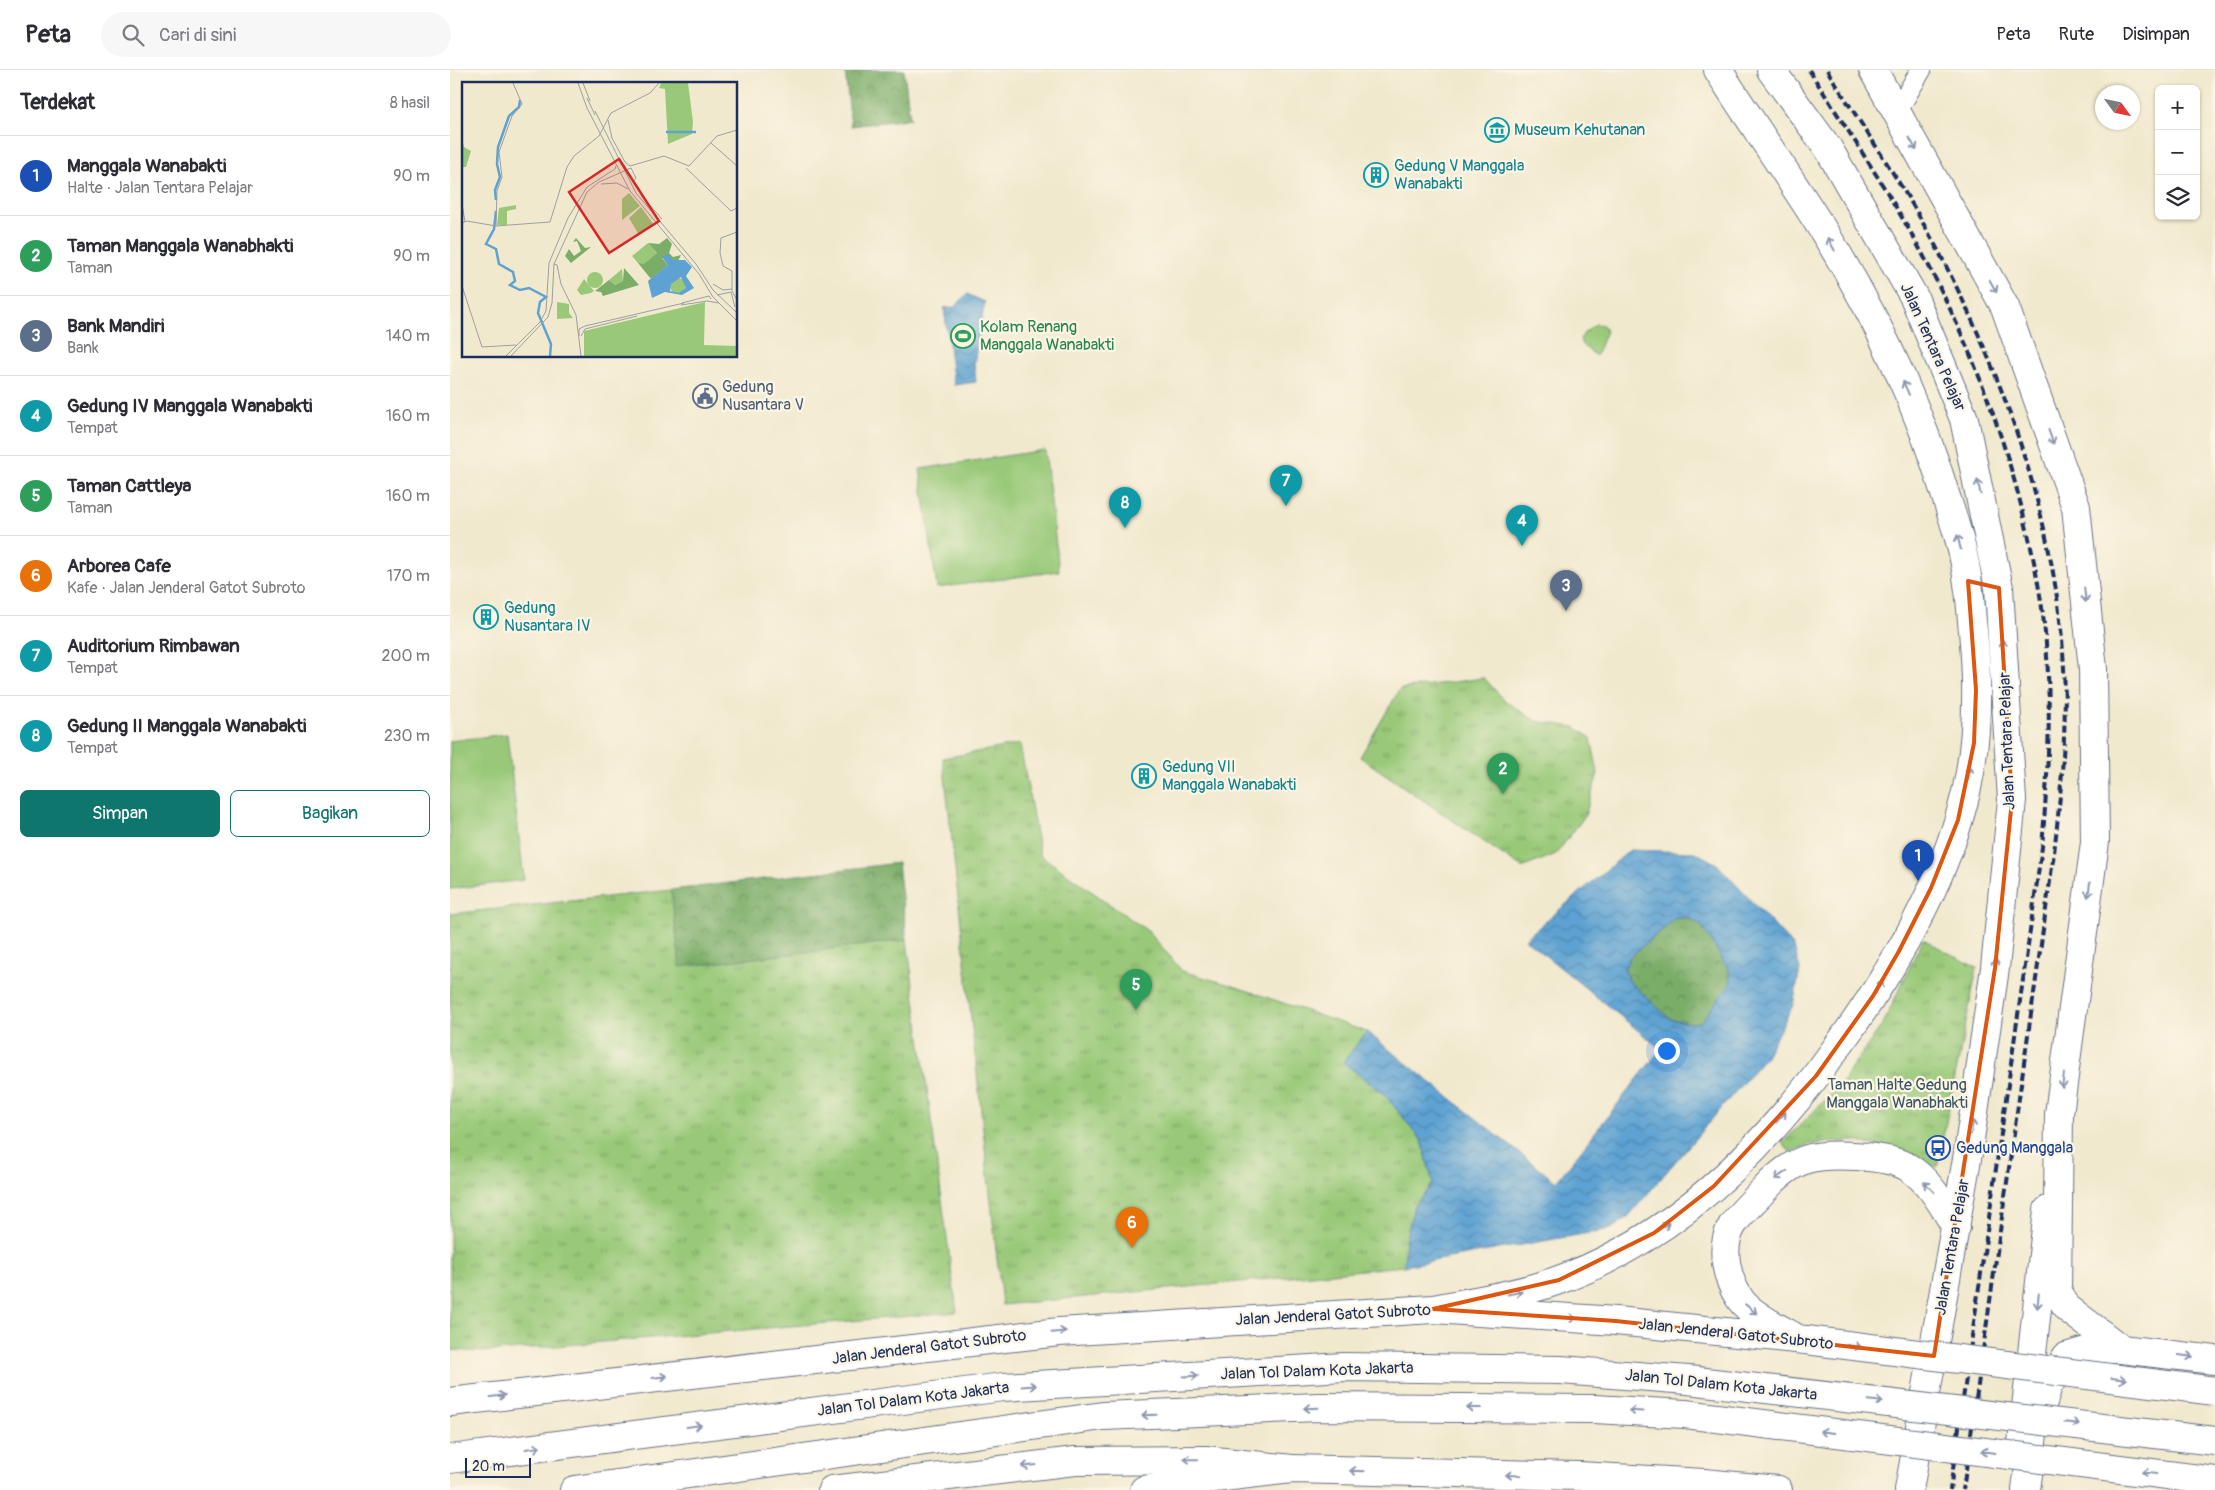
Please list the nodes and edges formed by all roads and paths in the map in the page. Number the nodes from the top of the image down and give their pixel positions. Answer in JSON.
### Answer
{"nodes":[{"id":1,"x":1718,"y":70,"type":"edge"},
{"id":2,"x":1771,"y":70,"type":"edge"},
{"id":3,"x":1874,"y":70,"type":"edge"},
{"id":4,"x":1921,"y":70,"type":"edge"},
{"id":5,"x":1896,"y":114,"type":"junction"},
{"id":6,"x":1968,"y":581,"type":"junction"},
{"id":7,"x":2000,"y":588,"type":"junction"},
{"id":8,"x":2059,"y":1114,"type":"junction"},
{"id":9,"x":1956,"y":1227,"type":"junction"},
{"id":10,"x":1433,"y":1308,"type":"junction"},
{"id":11,"x":1803,"y":1340,"type":"junction"},
{"id":12,"x":2121,"y":1349,"type":"junction"},
{"id":13,"x":2215,"y":1360,"type":"edge"},
{"id":14,"x":2215,"y":1391,"type":"edge"},
{"id":15,"x":450,"y":1402,"type":"edge"},
{"id":16,"x":2215,"y":1441,"type":"edge"},
{"id":17,"x":450,"y":1459,"type":"edge"},
{"id":18,"x":1292,"y":1469,"type":"junction"},
{"id":19,"x":2215,"y":1481,"type":"edge"},
{"id":20,"x":1436,"y":1482,"type":"edge"},
{"id":21,"x":1571,"y":1483,"type":"edge"},
{"id":22,"x":574,"y":1490,"type":"edge"},
{"id":23,"x":832,"y":1490,"type":"edge"},
{"id":24,"x":1144,"y":1490,"type":"edge"},
{"id":25,"x":1778,"y":1490,"type":"edge"},
{"id":26,"x":1909,"y":1490,"type":"edge"},
{"id":27,"x":2016,"y":1490,"type":"edge"},
{"id":28,"x":2026,"y":1490,"type":"edge"}],
"edges":[{"from":6,"to":1,"type":"main road","one_way":true},
{"from":7,"to":2,"type":"main road","name":"Jalan Tentara Pelajar","one_way":true},
{"from":3,"to":5,"type":"main road"},
{"from":4,"to":5,"type":"street"},
{"from":5,"to":8,"type":"main road","one_way":true},
{"from":6,"to":7,"type":"main road"},
{"from":10,"to":6,"type":"main road","one_way":true},
{"from":9,"to":7,"type":"main road","name":"Jalan Tentara Pelajar","one_way":true},
{"from":8,"to":12,"type":"main road"},
{"from":8,"to":27,"type":"main road","one_way":true},
{"from":9,"to":11,"type":"main road","one_way":true},
{"from":9,"to":26,"type":"main road","name":"Jalan Tentara Pelajar"},
{"from":10,"to":11,"type":"main road","name":"Jalan Jenderal Gatot Subroto","one_way":true},
{"from":15,"to":10,"type":"main road","name":"Jalan Jenderal Gatot Subroto","one_way":true},
{"from":11,"to":14,"type":"main road","name":"Jalan Jenderal Gatot Subroto","one_way":true,"bridge":true},
{"from":12,"to":13,"type":"main road","one_way":true},
{"from":12,"to":28,"type":"main road"},
{"from":17,"to":16,"type":"main road","name":"Jalan Tol Dalam Kota Jakarta","one_way":true,"bridge":true},
{"from":20,"to":18,"type":"main road","one_way":true},
{"from":18,"to":23,"type":"main road","one_way":true},
{"from":18,"to":24,"type":"main road"},
{"from":19,"to":22,"type":"main road","name":"Jalan Tol Dalam Kota Jakarta","one_way":true,"bridge":true},
{"from":21,"to":20,"type":"main road","one_way":true},
{"from":21,"to":25,"type":"main road"}]}
